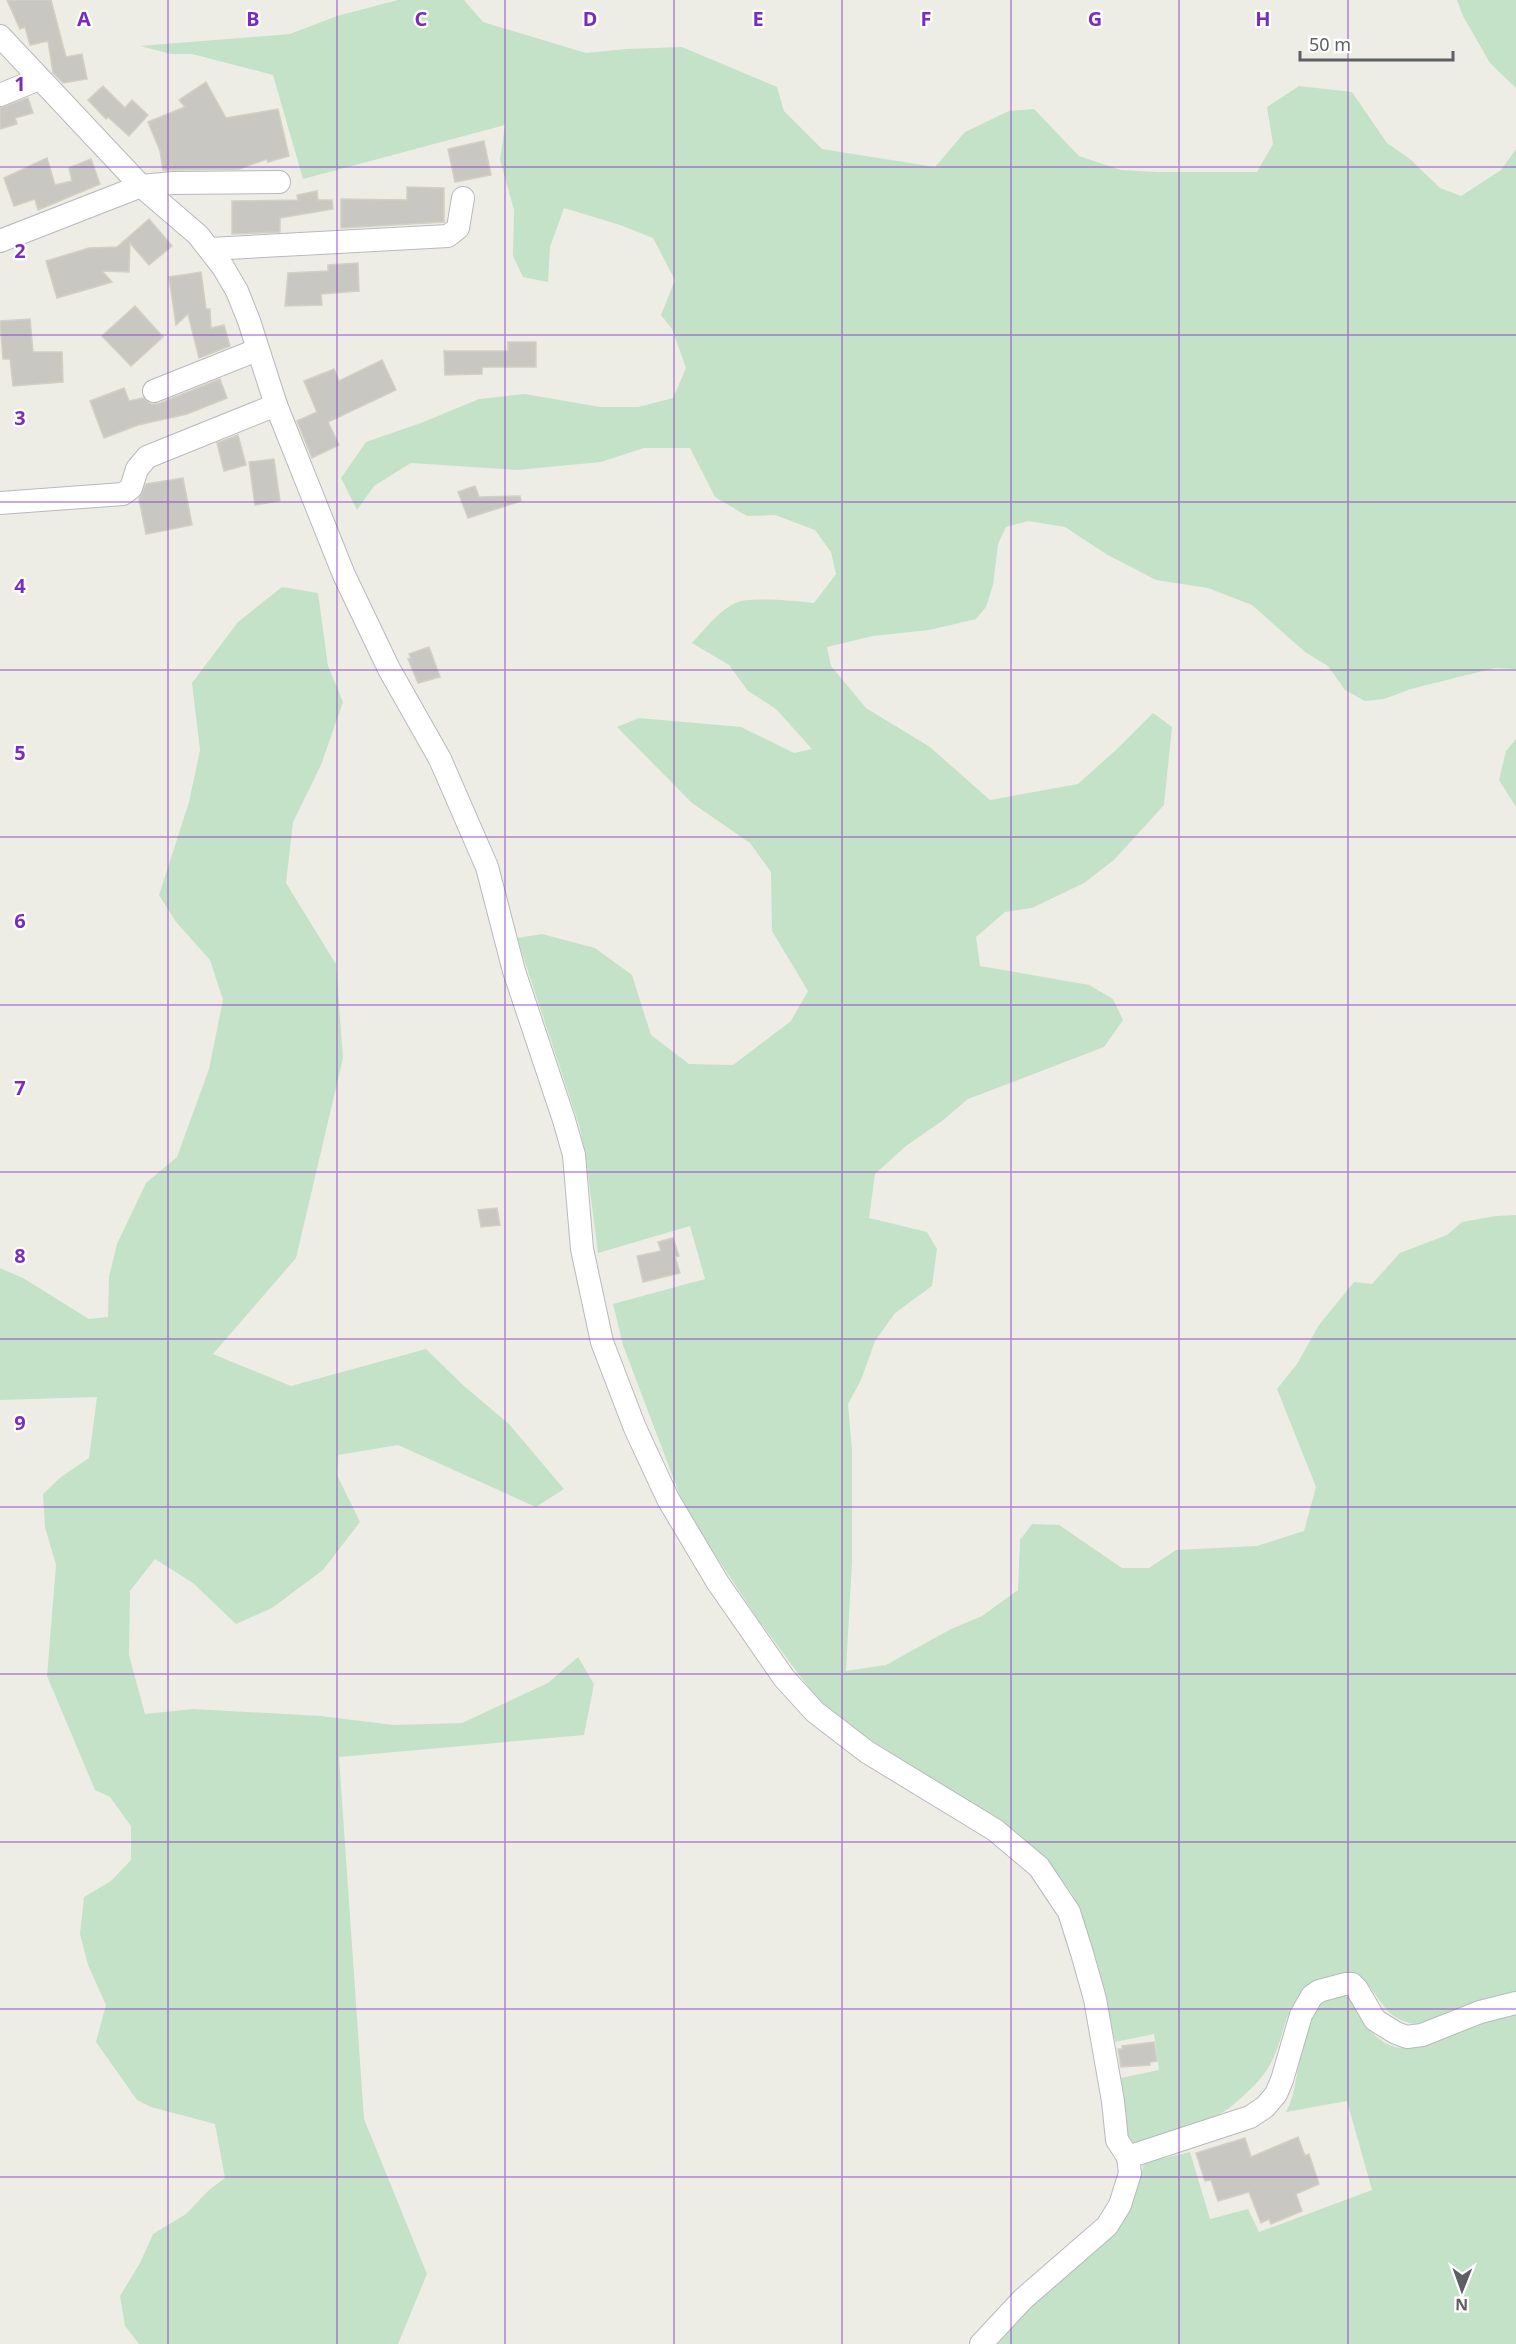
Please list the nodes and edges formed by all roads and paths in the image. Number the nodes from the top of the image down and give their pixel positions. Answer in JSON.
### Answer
{"nodes":[{"id":1,"x":0,"y":36,"type":"edge"},
{"id":2,"x":39,"y":79,"type":"junction"},
{"id":3,"x":0,"y":95,"type":"edge"},
{"id":4,"x":279,"y":182,"type":"dead end"},
{"id":5,"x":141,"y":186,"type":"junction"},
{"id":6,"x":463,"y":198,"type":"dead end"},
{"id":7,"x":0,"y":241,"type":"edge"},
{"id":8,"x":210,"y":249,"type":"junction"},
{"id":9,"x":257,"y":350,"type":"junction"},
{"id":10,"x":154,"y":392,"type":"dead end"},
{"id":11,"x":276,"y":405,"type":"junction"},
{"id":12,"x":0,"y":503,"type":"edge"},
{"id":13,"x":1516,"y":2003,"type":"edge"},
{"id":14,"x":1128,"y":2157,"type":"junction"},
{"id":15,"x":981,"y":2344,"type":"edge"}],
"edges":[{"from":1,"to":2,"type":"street"},
{"from":2,"to":3,"type":"street"},
{"from":2,"to":5,"type":"street"},
{"from":4,"to":5,"type":"street"},
{"from":5,"to":7,"type":"street"},
{"from":5,"to":8,"type":"street"},
{"from":6,"to":8,"type":"street"},
{"from":8,"to":9,"type":"street"},
{"from":9,"to":10,"type":"street"},
{"from":9,"to":11,"type":"street"},
{"from":11,"to":12,"type":"street"},
{"from":11,"to":14,"type":"street"},
{"from":13,"to":14,"type":"street"},
{"from":14,"to":15,"type":"street"}]}
